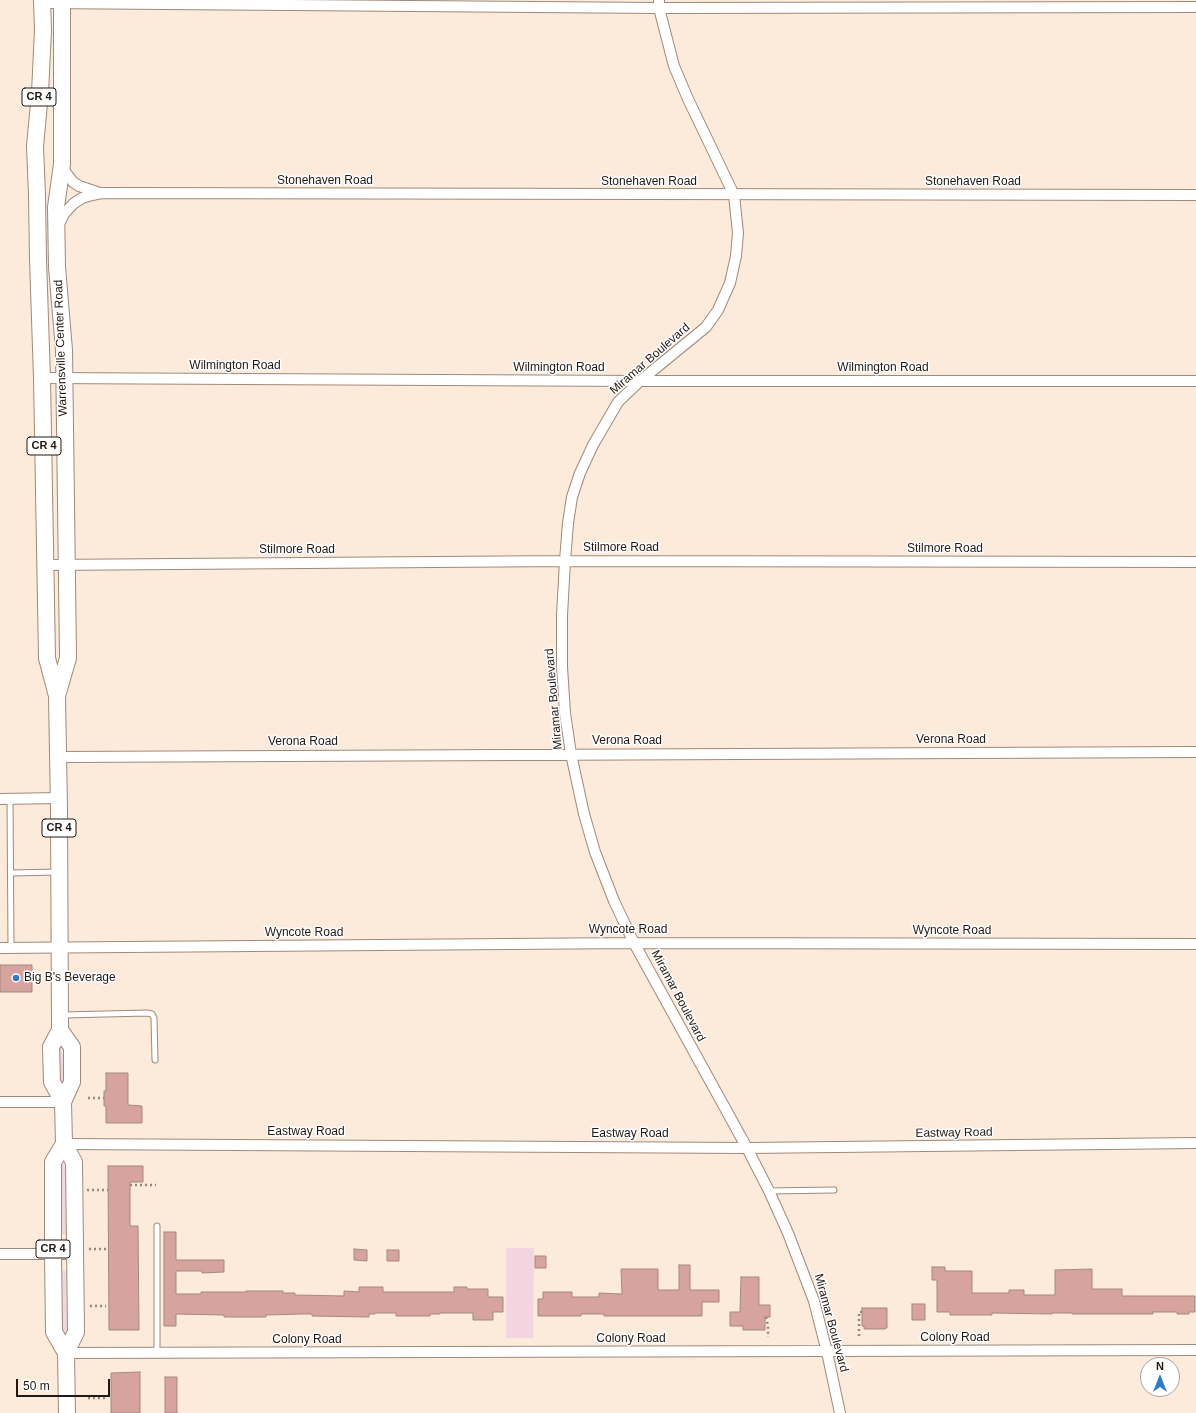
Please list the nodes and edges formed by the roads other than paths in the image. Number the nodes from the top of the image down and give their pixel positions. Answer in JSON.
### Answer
{"nodes":[{"id":1,"x":42,"y":2,"type":"edge"},
{"id":2,"x":62,"y":2,"type":"edge"},
{"id":3,"x":659,"y":4,"type":"edge"},
{"id":4,"x":1196,"y":7,"type":"edge"},
{"id":5,"x":62,"y":164,"type":"junction"},
{"id":6,"x":102,"y":193,"type":"junction"},
{"id":7,"x":734,"y":195,"type":"junction"},
{"id":8,"x":1196,"y":195,"type":"edge"},
{"id":9,"x":56,"y":228,"type":"junction"},
{"id":10,"x":42,"y":378,"type":"junction"},
{"id":11,"x":64,"y":379,"type":"junction"},
{"id":12,"x":640,"y":381,"type":"junction"},
{"id":13,"x":1196,"y":381,"type":"edge"},
{"id":14,"x":565,"y":561,"type":"junction"},
{"id":15,"x":1196,"y":562,"type":"edge"},
{"id":16,"x":46,"y":566,"type":"junction"},
{"id":17,"x":66,"y":566,"type":"junction"},
{"id":18,"x":57,"y":702,"type":"junction"},
{"id":19,"x":1196,"y":752,"type":"edge"},
{"id":20,"x":571,"y":754,"type":"junction"},
{"id":21,"x":58,"y":757,"type":"junction"},
{"id":22,"x":59,"y":798,"type":"junction"},
{"id":23,"x":5,"y":799,"type":"edge"},
{"id":24,"x":59,"y":872,"type":"junction"},
{"id":25,"x":10,"y":873,"type":"junction"},
{"id":26,"x":634,"y":943,"type":"junction"},
{"id":27,"x":1196,"y":944,"type":"edge"},
{"id":28,"x":0,"y":948,"type":"edge"},
{"id":29,"x":11,"y":948,"type":"junction"},
{"id":30,"x":60,"y":948,"type":"junction"},
{"id":31,"x":60,"y":1022,"type":"junction"},
{"id":32,"x":155,"y":1060,"type":"dead end"},
{"id":33,"x":0,"y":1102,"type":"edge"},
{"id":34,"x":63,"y":1102,"type":"junction"},
{"id":35,"x":1196,"y":1143,"type":"edge"},
{"id":36,"x":64,"y":1144,"type":"junction"},
{"id":37,"x":747,"y":1148,"type":"junction"},
{"id":38,"x":834,"y":1190,"type":"dead end"},
{"id":39,"x":769,"y":1191,"type":"junction"},
{"id":40,"x":157,"y":1226,"type":"dead end"},
{"id":41,"x":81,"y":1251,"type":"junction"},
{"id":42,"x":0,"y":1254,"type":"edge"},
{"id":43,"x":53,"y":1254,"type":"junction"},
{"id":44,"x":1196,"y":1350,"type":"edge"},
{"id":45,"x":828,"y":1352,"type":"junction"},
{"id":46,"x":66,"y":1353,"type":"junction"},
{"id":47,"x":157,"y":1353,"type":"junction"},
{"id":48,"x":66,"y":1413,"type":"edge"},
{"id":49,"x":840,"y":1413,"type":"edge"}],
"edges":[{"from":1,"to":2,"type":"street"},
{"from":1,"to":10,"type":"main road","name":"Warrensville Center Road","number":"CR 4"},
{"from":2,"to":3,"type":"street"},
{"from":2,"to":5,"type":"main road","name":"Warrensville Center Road","number":"CR 4"},
{"from":3,"to":4,"type":"street"},
{"from":3,"to":7,"type":"street","name":"Miramar Boulevard"},
{"from":5,"to":6,"type":"street","name":"Stonehaven Road"},
{"from":5,"to":9,"type":"main road","name":"Warrensville Center Road","number":"CR 4"},
{"from":6,"to":7,"type":"street","name":"Stonehaven Road"},
{"from":6,"to":9,"type":"street","name":"Stonehaven Road"},
{"from":7,"to":8,"type":"street","name":"Stonehaven Road"},
{"from":7,"to":12,"type":"street","name":"Miramar Boulevard"},
{"from":9,"to":11,"type":"main road","name":"Warrensville Center Road","number":"CR 4"},
{"from":10,"to":11,"type":"street","name":"Wilmington Road"},
{"from":10,"to":16,"type":"main road","name":"Warrensville Center Road","number":"CR 4"},
{"from":11,"to":12,"type":"street","name":"Wilmington Road"},
{"from":11,"to":17,"type":"main road","name":"Warrensville Center Road","number":"CR 4"},
{"from":12,"to":13,"type":"street","name":"Wilmington Road"},
{"from":12,"to":14,"type":"street","name":"Miramar Boulevard"},
{"from":14,"to":15,"type":"street","name":"Stilmore Road"},
{"from":14,"to":17,"type":"street","name":"Stilmore Road"},
{"from":14,"to":20,"type":"street","name":"Miramar Boulevard"},
{"from":16,"to":17,"type":"street","name":"Stilmore Road"},
{"from":16,"to":18,"type":"main road","name":"Warrensville Center Road","number":"CR 4"},
{"from":17,"to":18,"type":"main road","name":"Warrensville Center Road","number":"CR 4"},
{"from":18,"to":21,"type":"main road","name":"Warrensville Center Road","number":"CR 4"},
{"from":19,"to":20,"type":"street","name":"Verona Road"},
{"from":20,"to":21,"type":"street","name":"Verona Road"},
{"from":20,"to":26,"type":"street","name":"Miramar Boulevard"},
{"from":21,"to":22,"type":"main road","name":"Warrensville Center Road","number":"CR 4"},
{"from":22,"to":23,"type":"street"},
{"from":22,"to":24,"type":"main road","name":"Warrensville Center Road","number":"CR 4"},
{"from":23,"to":25,"type":"lane"},
{"from":24,"to":25,"type":"lane"},
{"from":24,"to":30,"type":"main road","name":"Warrensville Center Road","number":"CR 4"},
{"from":25,"to":29,"type":"lane"},
{"from":26,"to":27,"type":"street","name":"Wyncote Road"},
{"from":26,"to":30,"type":"street","name":"Wyncote Road"},
{"from":26,"to":37,"type":"street","name":"Miramar Boulevard"},
{"from":28,"to":29,"type":"street","name":"Wyncote Road"},
{"from":29,"to":30,"type":"street","name":"Wyncote Road"},
{"from":30,"to":31,"type":"main road","name":"Warrensville Center Road","number":"CR 4"},
{"from":31,"to":32,"type":"lane"},
{"from":31,"to":34,"type":"main road","name":"Warrensville Center Road","number":"CR 4"},
{"from":33,"to":34,"type":"street"},
{"from":34,"to":36,"type":"main road","name":"Warrensville Center Road","number":"CR 4"},
{"from":35,"to":37,"type":"street","name":"Eastway Road"},
{"from":36,"to":37,"type":"street","name":"Eastway Road"},
{"from":36,"to":41,"type":"main road","name":"Warrensville Center Road","number":"CR 4"},
{"from":36,"to":43,"type":"main road","name":"Warrensville Center Road","number":"CR 4"},
{"from":37,"to":39,"type":"street","name":"Miramar Boulevard"},
{"from":38,"to":39,"type":"lane"},
{"from":39,"to":45,"type":"street","name":"Miramar Boulevard"},
{"from":40,"to":47,"type":"lane"},
{"from":41,"to":43,"type":"street"},
{"from":41,"to":46,"type":"main road","name":"Warrensville Center Road","number":"CR 4"},
{"from":42,"to":43,"type":"street"},
{"from":43,"to":46,"type":"main road","name":"Warrensville Center Road","number":"CR 4"},
{"from":44,"to":45,"type":"street","name":"Colony Road"},
{"from":45,"to":47,"type":"street","name":"Colony Road"},
{"from":45,"to":49,"type":"street","name":"Miramar Boulevard"},
{"from":46,"to":47,"type":"street","name":"Colony Road"},
{"from":46,"to":48,"type":"main road","name":"Warrensville Center Road","number":"CR 4"}]}
